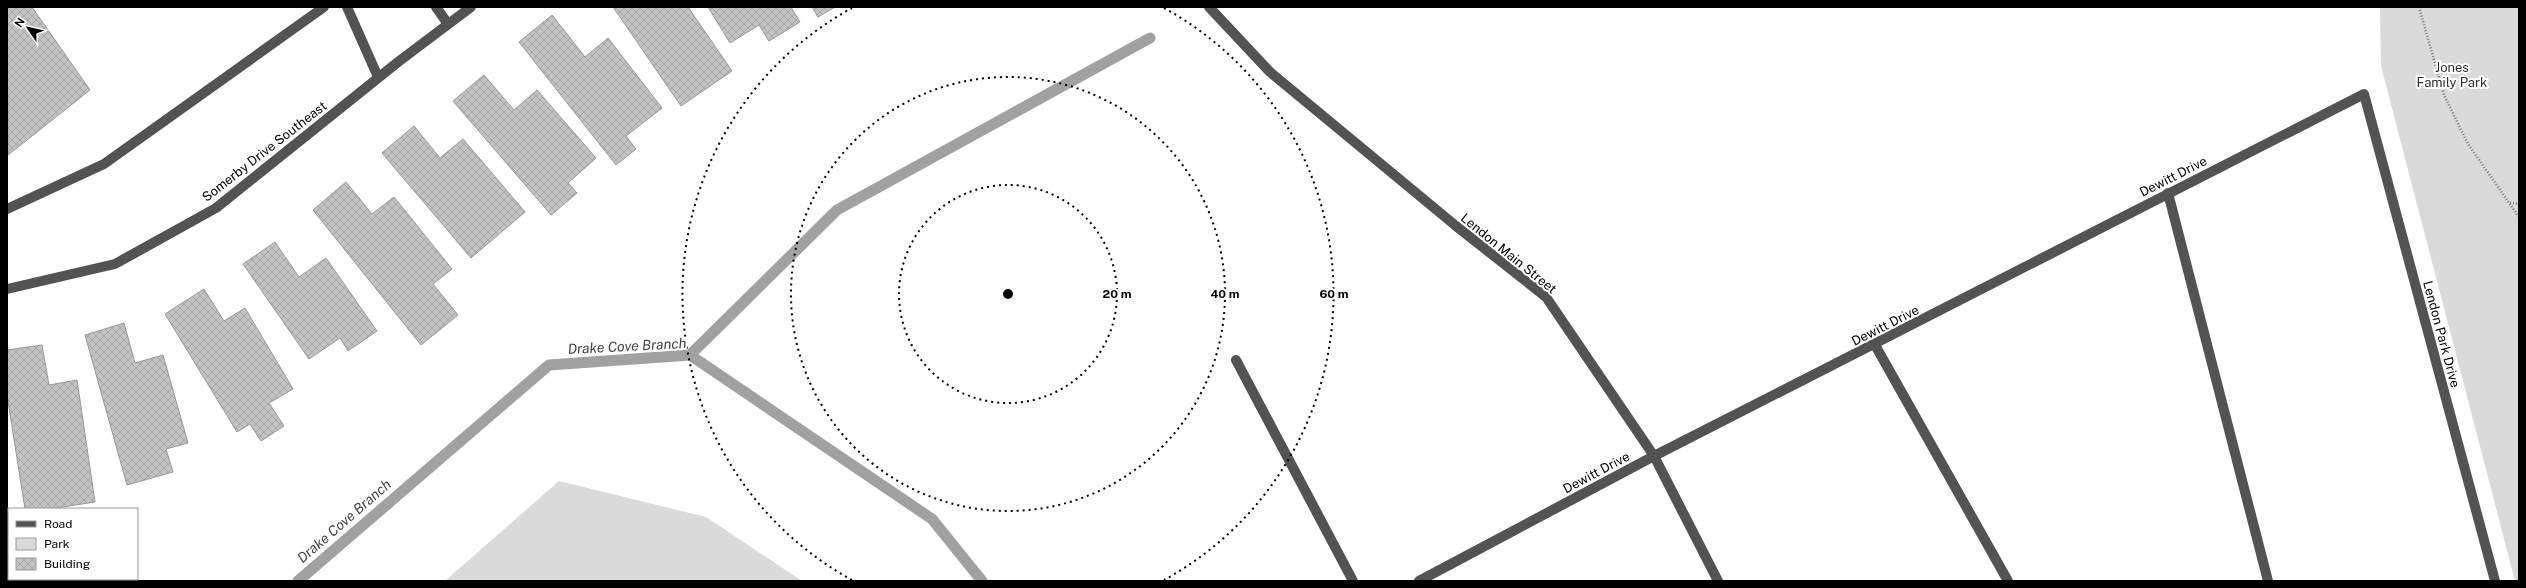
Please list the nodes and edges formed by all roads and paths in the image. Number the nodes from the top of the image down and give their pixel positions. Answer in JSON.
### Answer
{"nodes":[{"id":1,"x":324,"y":7,"type":"edge"},
{"id":2,"x":347,"y":7,"type":"edge"},
{"id":3,"x":436,"y":7,"type":"edge"},
{"id":4,"x":471,"y":7,"type":"edge"},
{"id":5,"x":1209,"y":7,"type":"edge"},
{"id":6,"x":2419,"y":7,"type":"edge"},
{"id":7,"x":448,"y":24,"type":"junction"},
{"id":8,"x":378,"y":77,"type":"junction"},
{"id":9,"x":2364,"y":94,"type":"joint"},
{"id":10,"x":2168,"y":193,"type":"junction"},
{"id":11,"x":2509,"y":203,"type":"junction"},
{"id":12,"x":2519,"y":204,"type":"edge"},
{"id":13,"x":7,"y":209,"type":"edge"},
{"id":14,"x":2519,"y":217,"type":"edge"},
{"id":15,"x":7,"y":289,"type":"edge"},
{"id":16,"x":1875,"y":345,"type":"junction"},
{"id":17,"x":1236,"y":360,"type":"dead end"},
{"id":18,"x":1654,"y":456,"type":"junction"},
{"id":19,"x":1353,"y":581,"type":"edge"},
{"id":20,"x":1419,"y":581,"type":"edge"},
{"id":21,"x":1718,"y":581,"type":"edge"},
{"id":22,"x":2008,"y":581,"type":"edge"},
{"id":23,"x":2268,"y":581,"type":"edge"},
{"id":24,"x":2496,"y":581,"type":"edge"}],
"edges":[{"from":1,"to":13,"type":"street"},
{"from":2,"to":8,"type":"street"},
{"from":3,"to":7,"type":"street"},
{"from":4,"to":7,"type":"street","name":"Somerby Drive Southeast"},
{"from":5,"to":18,"type":"street","name":"Lendon Main Street"},
{"from":6,"to":11,"type":"path"},
{"from":7,"to":8,"type":"street","name":"Somerby Drive Southeast"},
{"from":8,"to":15,"type":"street","name":"Somerby Drive Southeast"},
{"from":9,"to":10,"type":"street","name":"Dewitt Drive"},
{"from":9,"to":24,"type":"street","name":"Lendon Park Drive"},
{"from":10,"to":16,"type":"street","name":"Dewitt Drive"},
{"from":10,"to":23,"type":"street"},
{"from":11,"to":12,"type":"path"},
{"from":11,"to":14,"type":"path"},
{"from":16,"to":18,"type":"street","name":"Dewitt Drive"},
{"from":16,"to":22,"type":"street"},
{"from":17,"to":19,"type":"street"},
{"from":18,"to":20,"type":"street","name":"Dewitt Drive"},
{"from":18,"to":21,"type":"street","name":"Lendon Main Street"}]}
